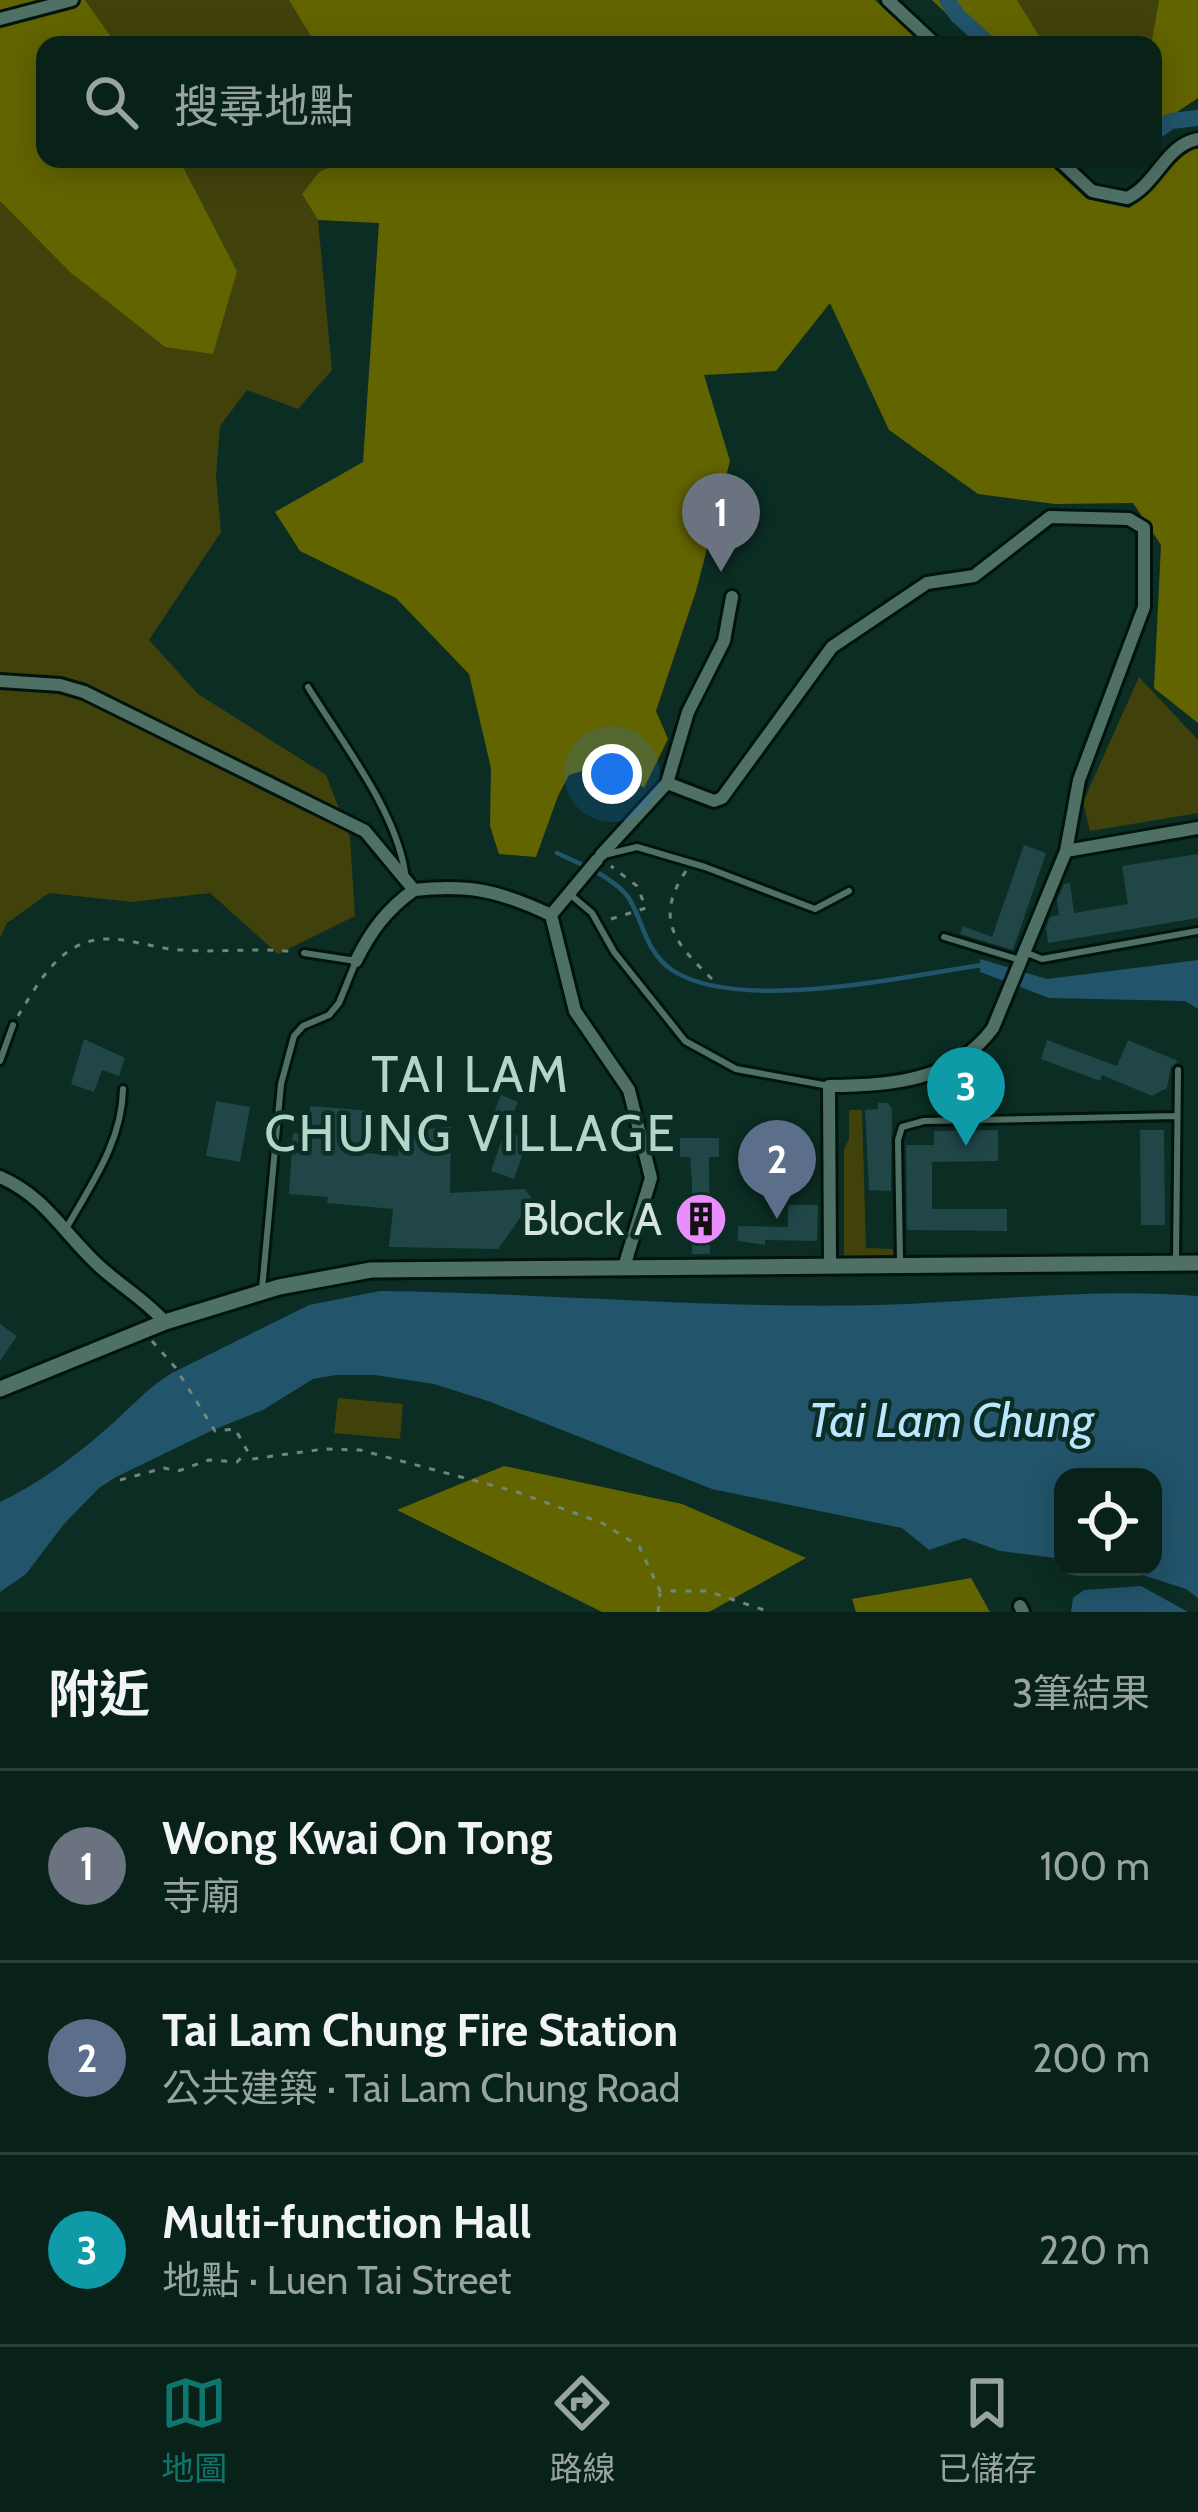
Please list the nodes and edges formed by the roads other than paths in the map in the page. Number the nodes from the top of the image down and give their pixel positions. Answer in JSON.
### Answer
{"nodes":[{"id":1,"x":72,"y":0,"type":"edge"},
{"id":2,"x":888,"y":0,"type":"edge"},
{"id":3,"x":0,"y":19,"type":"edge"},
{"id":4,"x":926,"y":36,"type":"edge"},
{"id":5,"x":1198,"y":139,"type":"edge"},
{"id":6,"x":1162,"y":167,"type":"edge"},
{"id":7,"x":1068,"y":168,"type":"edge"},
{"id":8,"x":1161,"y":168,"type":"edge"},
{"id":9,"x":732,"y":596,"type":"dead end"},
{"id":10,"x":0,"y":681,"type":"edge"},
{"id":11,"x":308,"y":687,"type":"dead end"},
{"id":12,"x":667,"y":784,"type":"junction"},
{"id":13,"x":1198,"y":828,"type":"edge"},
{"id":14,"x":1066,"y":851,"type":"junction"},
{"id":15,"x":601,"y":856,"type":"junction"},
{"id":16,"x":410,"y":886,"type":"junction"},
{"id":17,"x":573,"y":887,"type":"junction"},
{"id":18,"x":849,"y":890,"type":"dead end"},
{"id":19,"x":551,"y":915,"type":"junction"},
{"id":20,"x":1198,"y":931,"type":"edge"},
{"id":21,"x":944,"y":937,"type":"dead end"},
{"id":22,"x":304,"y":953,"type":"road end"},
{"id":23,"x":1020,"y":960,"type":"junction"},
{"id":24,"x":356,"y":961,"type":"junction"},
{"id":25,"x":13,"y":1025,"type":"road end"},
{"id":26,"x":0,"y":1061,"type":"edge"},
{"id":27,"x":1178,"y":1070,"type":"dead end"},
{"id":28,"x":829,"y":1086,"type":"junction"},
{"id":29,"x":123,"y":1089,"type":"dead end"},
{"id":30,"x":1177,"y":1116,"type":"junction"},
{"id":31,"x":0,"y":1177,"type":"edge"},
{"id":32,"x":65,"y":1231,"type":"junction"},
{"id":33,"x":901,"y":1262,"type":"junction"},
{"id":34,"x":1176,"y":1262,"type":"junction"},
{"id":35,"x":830,"y":1263,"type":"junction"},
{"id":36,"x":1198,"y":1263,"type":"edge"},
{"id":37,"x":624,"y":1267,"type":"junction"},
{"id":38,"x":261,"y":1293,"type":"junction"},
{"id":39,"x":165,"y":1322,"type":"junction"},
{"id":40,"x":0,"y":1389,"type":"edge"}],
"edges":[{"from":1,"to":3,"type":"street"},
{"from":2,"to":4,"type":"street"},
{"from":5,"to":6,"type":"street"},
{"from":7,"to":8,"type":"street"},
{"from":9,"to":12,"type":"street"},
{"from":10,"to":16,"type":"street"},
{"from":11,"to":16,"type":"lane"},
{"from":12,"to":14,"type":"street"},
{"from":12,"to":15,"type":"street"},
{"from":13,"to":14,"type":"street"},
{"from":14,"to":23,"type":"street"},
{"from":15,"to":17,"type":"street"},
{"from":15,"to":18,"type":"lane"},
{"from":16,"to":19,"type":"street"},
{"from":16,"to":24,"type":"street"},
{"from":17,"to":19,"type":"street"},
{"from":17,"to":28,"type":"lane"},
{"from":19,"to":37,"type":"street"},
{"from":20,"to":23,"type":"lane"},
{"from":21,"to":23,"type":"lane"},
{"from":22,"to":24,"type":"lane"},
{"from":23,"to":28,"type":"street"},
{"from":24,"to":38,"type":"lane"},
{"from":25,"to":26,"type":"lane"},
{"from":27,"to":30,"type":"lane"},
{"from":28,"to":35,"type":"street"},
{"from":29,"to":32,"type":"lane"},
{"from":30,"to":33,"type":"lane"},
{"from":30,"to":34,"type":"lane"},
{"from":31,"to":32,"type":"street"},
{"from":32,"to":39,"type":"street"},
{"from":33,"to":34,"type":"street"},
{"from":33,"to":35,"type":"street"},
{"from":34,"to":36,"type":"street"},
{"from":35,"to":37,"type":"street"},
{"from":37,"to":38,"type":"street"},
{"from":38,"to":39,"type":"street"},
{"from":39,"to":40,"type":"street"}]}
